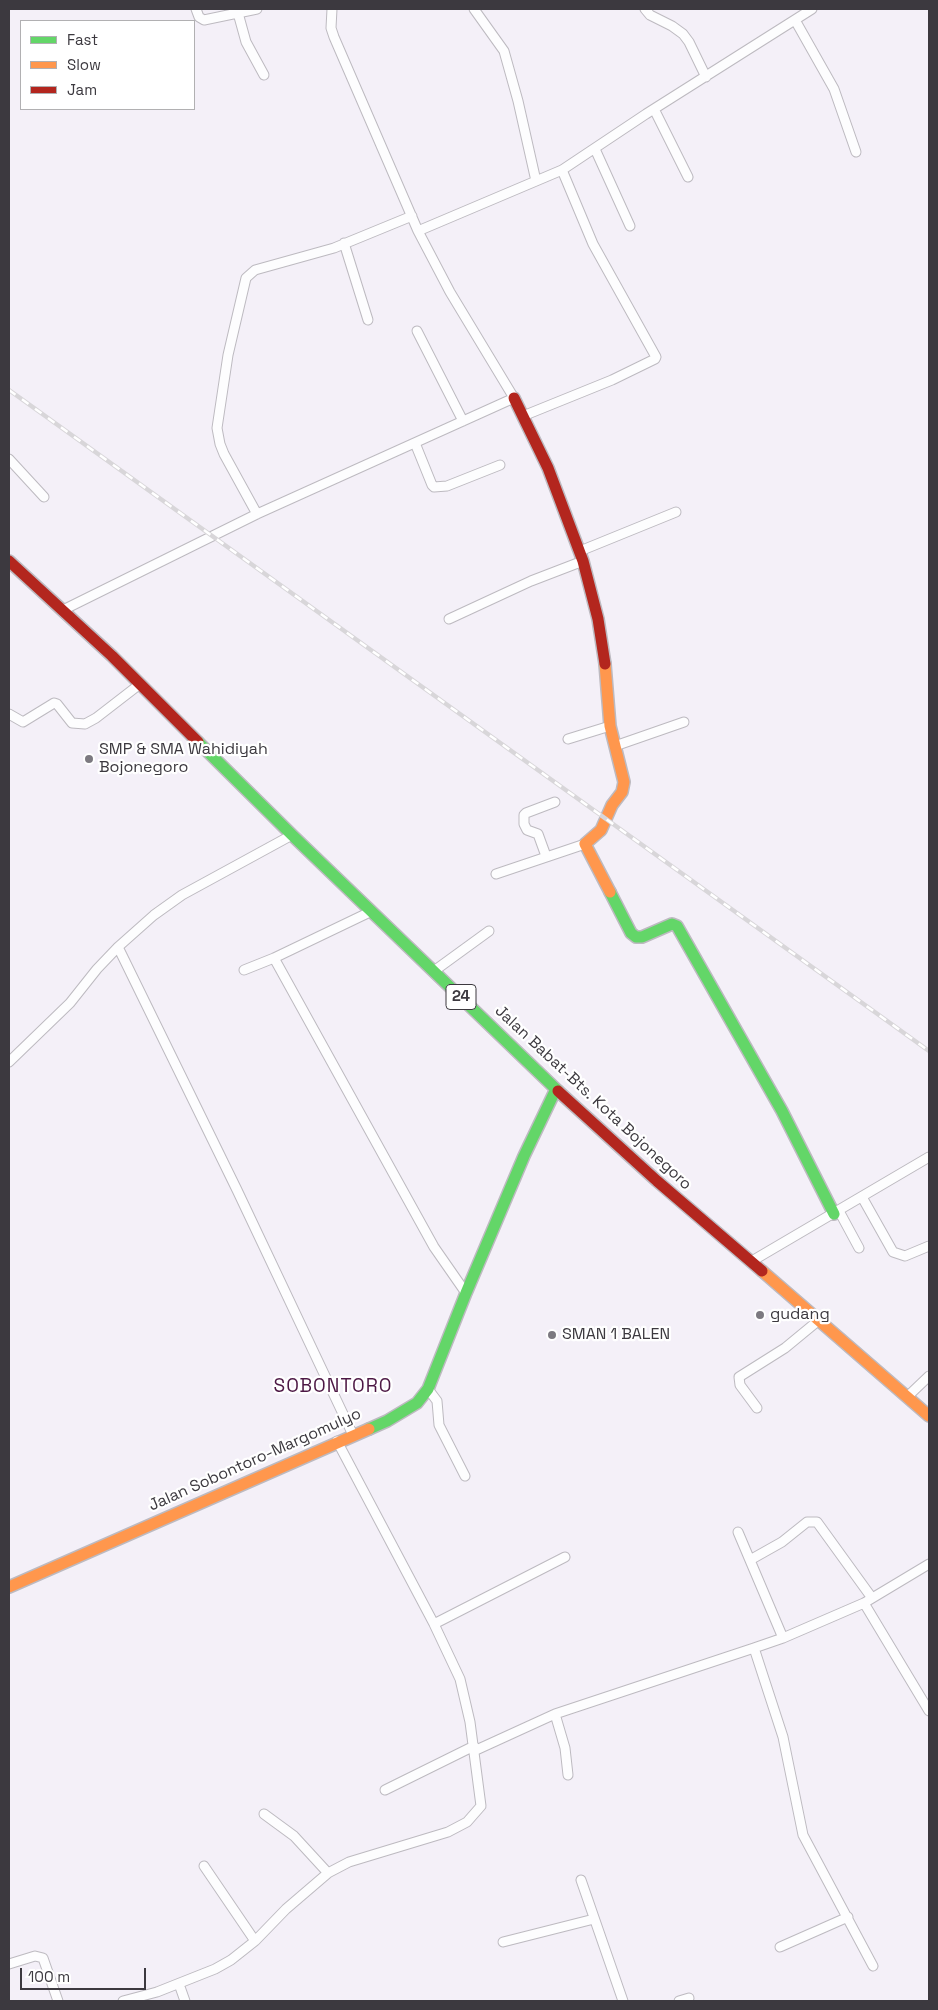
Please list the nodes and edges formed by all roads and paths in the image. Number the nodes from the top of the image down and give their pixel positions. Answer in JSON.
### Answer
{"nodes":[{"id":1,"x":257,"y":9,"type":"edge"},
{"id":2,"x":332,"y":9,"type":"edge"},
{"id":3,"x":474,"y":9,"type":"edge"},
{"id":4,"x":645,"y":9,"type":"edge"},
{"id":5,"x":812,"y":9,"type":"edge"},
{"id":6,"x":238,"y":13,"type":"junction"},
{"id":7,"x":196,"y":16,"type":"edge"},
{"id":8,"x":795,"y":20,"type":"junction"},
{"id":9,"x":264,"y":75,"type":"dead end"},
{"id":10,"x":706,"y":77,"type":"junction"},
{"id":11,"x":654,"y":109,"type":"junction"},
{"id":12,"x":595,"y":148,"type":"junction"},
{"id":13,"x":856,"y":152,"type":"dead end"},
{"id":14,"x":562,"y":170,"type":"junction"},
{"id":15,"x":688,"y":177,"type":"dead end"},
{"id":16,"x":536,"y":181,"type":"junction"},
{"id":17,"x":412,"y":216,"type":"junction"},
{"id":18,"x":630,"y":226,"type":"dead end"},
{"id":19,"x":418,"y":231,"type":"junction"},
{"id":20,"x":344,"y":243,"type":"junction"},
{"id":21,"x":368,"y":320,"type":"dead end"},
{"id":22,"x":417,"y":331,"type":"dead end"},
{"id":23,"x":514,"y":398,"type":"junction"},
{"id":24,"x":523,"y":416,"type":"junction"},
{"id":25,"x":463,"y":421,"type":"junction"},
{"id":26,"x":414,"y":443,"type":"junction"},
{"id":27,"x":9,"y":459,"type":"edge"},
{"id":28,"x":500,"y":464,"type":"dead end"},
{"id":29,"x":44,"y":497,"type":"dead end"},
{"id":30,"x":676,"y":512,"type":"dead end"},
{"id":31,"x":257,"y":514,"type":"junction"},
{"id":32,"x":581,"y":556,"type":"junction"},
{"id":33,"x":9,"y":561,"type":"edge"},
{"id":34,"x":62,"y":610,"type":"junction"},
{"id":35,"x":449,"y":619,"type":"dead end"},
{"id":36,"x":140,"y":684,"type":"junction"},
{"id":37,"x":9,"y":714,"type":"edge"},
{"id":38,"x":684,"y":722,"type":"dead end"},
{"id":39,"x":610,"y":726,"type":"junction"},
{"id":40,"x":568,"y":739,"type":"dead end"},
{"id":41,"x":615,"y":746,"type":"junction"},
{"id":42,"x":555,"y":802,"type":"dead end"},
{"id":43,"x":292,"y":835,"type":"junction"},
{"id":44,"x":585,"y":844,"type":"junction"},
{"id":45,"x":546,"y":856,"type":"junction"},
{"id":46,"x":496,"y":874,"type":"dead end"},
{"id":47,"x":372,"y":911,"type":"junction"},
{"id":48,"x":489,"y":931,"type":"dead end"},
{"id":49,"x":118,"y":947,"type":"junction"},
{"id":50,"x":274,"y":958,"type":"junction"},
{"id":51,"x":244,"y":970,"type":"dead end"},
{"id":52,"x":434,"y":971,"type":"junction"},
{"id":53,"x":9,"y":1062,"type":"edge"},
{"id":54,"x":556,"y":1089,"type":"junction"},
{"id":55,"x":929,"y":1157,"type":"edge"},
{"id":56,"x":862,"y":1197,"type":"junction"},
{"id":57,"x":836,"y":1212,"type":"junction"},
{"id":58,"x":929,"y":1246,"type":"edge"},
{"id":59,"x":859,"y":1248,"type":"dead end"},
{"id":60,"x":752,"y":1261,"type":"junction"},
{"id":61,"x":466,"y":1293,"type":"junction"},
{"id":62,"x":819,"y":1320,"type":"junction"},
{"id":63,"x":929,"y":1376,"type":"edge"},
{"id":64,"x":428,"y":1388,"type":"junction"},
{"id":65,"x":907,"y":1397,"type":"junction"},
{"id":66,"x":757,"y":1408,"type":"dead end"},
{"id":67,"x":929,"y":1416,"type":"edge"},
{"id":68,"x":353,"y":1435,"type":"junction"},
{"id":69,"x":337,"y":1441,"type":"junction"},
{"id":70,"x":465,"y":1476,"type":"dead end"},
{"id":71,"x":738,"y":1532,"type":"dead end"},
{"id":72,"x":565,"y":1557,"type":"dead end"},
{"id":73,"x":750,"y":1560,"type":"junction"},
{"id":74,"x":929,"y":1564,"type":"edge"},
{"id":75,"x":9,"y":1587,"type":"edge"},
{"id":76,"x":872,"y":1598,"type":"junction"},
{"id":77,"x":864,"y":1602,"type":"junction"},
{"id":78,"x":434,"y":1624,"type":"junction"},
{"id":79,"x":783,"y":1638,"type":"junction"},
{"id":80,"x":754,"y":1648,"type":"junction"},
{"id":81,"x":929,"y":1711,"type":"edge"},
{"id":82,"x":555,"y":1714,"type":"junction"},
{"id":83,"x":474,"y":1749,"type":"junction"},
{"id":84,"x":568,"y":1775,"type":"dead end"},
{"id":85,"x":385,"y":1790,"type":"dead end"},
{"id":86,"x":264,"y":1814,"type":"dead end"},
{"id":87,"x":204,"y":1866,"type":"dead end"},
{"id":88,"x":328,"y":1872,"type":"junction"},
{"id":89,"x":581,"y":1880,"type":"dead end"},
{"id":90,"x":848,"y":1916,"type":"junction"},
{"id":91,"x":594,"y":1919,"type":"junction"},
{"id":92,"x":255,"y":1941,"type":"junction"},
{"id":93,"x":503,"y":1942,"type":"dead end"},
{"id":94,"x":780,"y":1947,"type":"dead end"},
{"id":95,"x":9,"y":1964,"type":"edge"},
{"id":96,"x":873,"y":1966,"type":"dead end"},
{"id":97,"x":179,"y":1984,"type":"junction"},
{"id":98,"x":58,"y":2001,"type":"edge"},
{"id":99,"x":123,"y":2001,"type":"edge"},
{"id":100,"x":185,"y":2001,"type":"edge"},
{"id":101,"x":623,"y":2001,"type":"edge"}],
"edges":[{"from":1,"to":6,"type":"street"},
{"from":2,"to":17,"type":"street"},
{"from":3,"to":16,"type":"street"},
{"from":4,"to":10,"type":"street"},
{"from":5,"to":8,"type":"street"},
{"from":6,"to":7,"type":"street"},
{"from":6,"to":9,"type":"street"},
{"from":8,"to":10,"type":"street"},
{"from":8,"to":13,"type":"street"},
{"from":10,"to":11,"type":"street"},
{"from":11,"to":12,"type":"street"},
{"from":11,"to":15,"type":"street"},
{"from":12,"to":14,"type":"street"},
{"from":12,"to":18,"type":"street"},
{"from":14,"to":16,"type":"street"},
{"from":14,"to":24,"type":"street"},
{"from":16,"to":19,"type":"street"},
{"from":17,"to":19,"type":"street"},
{"from":17,"to":20,"type":"street"},
{"from":19,"to":23,"type":"street"},
{"from":20,"to":21,"type":"street"},
{"from":20,"to":31,"type":"street"},
{"from":22,"to":25,"type":"street"},
{"from":23,"to":24,"type":"main road"},
{"from":23,"to":25,"type":"street"},
{"from":24,"to":32,"type":"main road"},
{"from":25,"to":26,"type":"street"},
{"from":26,"to":28,"type":"street"},
{"from":26,"to":31,"type":"street"},
{"from":27,"to":29,"type":"street"},
{"from":30,"to":32,"type":"street"},
{"from":31,"to":34,"type":"street"},
{"from":32,"to":35,"type":"street"},
{"from":32,"to":39,"type":"main road"},
{"from":33,"to":34,"type":"main road","name":"Jalan Babat-Bts. Kota Bojonegoro","number":"24"},
{"from":34,"to":36,"type":"main road","name":"Jalan Babat-Bts. Kota Bojonegoro","number":"24"},
{"from":36,"to":37,"type":"street"},
{"from":36,"to":43,"type":"main road","name":"Jalan Babat-Bts. Kota Bojonegoro","number":"24"},
{"from":38,"to":41,"type":"street"},
{"from":39,"to":40,"type":"street"},
{"from":39,"to":41,"type":"main road"},
{"from":41,"to":44,"type":"main road"},
{"from":42,"to":45,"type":"street"},
{"from":43,"to":47,"type":"main road","name":"Jalan Babat-Bts. Kota Bojonegoro","number":"24"},
{"from":43,"to":49,"type":"street"},
{"from":44,"to":45,"type":"street"},
{"from":44,"to":57,"type":"main road"},
{"from":45,"to":46,"type":"street"},
{"from":47,"to":50,"type":"street"},
{"from":47,"to":52,"type":"main road","name":"Jalan Babat-Bts. Kota Bojonegoro","number":"24"},
{"from":48,"to":52,"type":"street"},
{"from":49,"to":53,"type":"street"},
{"from":49,"to":68,"type":"street"},
{"from":50,"to":51,"type":"street"},
{"from":50,"to":61,"type":"street"},
{"from":52,"to":54,"type":"main road","name":"Jalan Babat-Bts. Kota Bojonegoro","number":"24"},
{"from":54,"to":60,"type":"main road","name":"Jalan Babat-Bts. Kota Bojonegoro","number":"24"},
{"from":54,"to":61,"type":"main road","name":"Jalan Sobontoro-Margomulyo"},
{"from":55,"to":56,"type":"street"},
{"from":56,"to":57,"type":"street"},
{"from":56,"to":58,"type":"street"},
{"from":57,"to":59,"type":"street"},
{"from":57,"to":60,"type":"street"},
{"from":60,"to":62,"type":"main road","name":"Jalan Babat-Bts. Kota Bojonegoro","number":"24"},
{"from":61,"to":64,"type":"main road","name":"Jalan Sobontoro-Margomulyo"},
{"from":62,"to":65,"type":"main road","name":"Jalan Babat-Bts. Kota Bojonegoro","number":"24"},
{"from":62,"to":66,"type":"street"},
{"from":63,"to":65,"type":"street"},
{"from":64,"to":68,"type":"main road","name":"Jalan Sobontoro-Margomulyo"},
{"from":64,"to":70,"type":"street"},
{"from":65,"to":67,"type":"main road","name":"Jalan Babat-Bts. Kota Bojonegoro","number":"24"},
{"from":68,"to":69,"type":"main road","name":"Jalan Sobontoro-Margomulyo"},
{"from":69,"to":75,"type":"main road","name":"Jalan Sobontoro-Margomulyo"},
{"from":69,"to":78,"type":"street"},
{"from":71,"to":73,"type":"street"},
{"from":72,"to":78,"type":"street"},
{"from":73,"to":76,"type":"street"},
{"from":73,"to":79,"type":"street"},
{"from":74,"to":76,"type":"street"},
{"from":76,"to":77,"type":"street"},
{"from":77,"to":79,"type":"street"},
{"from":77,"to":81,"type":"street"},
{"from":78,"to":83,"type":"street"},
{"from":79,"to":80,"type":"street"},
{"from":80,"to":82,"type":"street"},
{"from":80,"to":90,"type":"street"},
{"from":82,"to":83,"type":"street"},
{"from":82,"to":84,"type":"street"},
{"from":83,"to":85,"type":"street"},
{"from":83,"to":88,"type":"street"},
{"from":86,"to":88,"type":"street"},
{"from":87,"to":92,"type":"street"},
{"from":88,"to":92,"type":"street"},
{"from":89,"to":91,"type":"street"},
{"from":90,"to":94,"type":"street"},
{"from":90,"to":96,"type":"street"},
{"from":91,"to":93,"type":"street"},
{"from":91,"to":101,"type":"street"},
{"from":92,"to":97,"type":"street"},
{"from":95,"to":98,"type":"street"},
{"from":97,"to":99,"type":"street"},
{"from":97,"to":100,"type":"street"}]}
